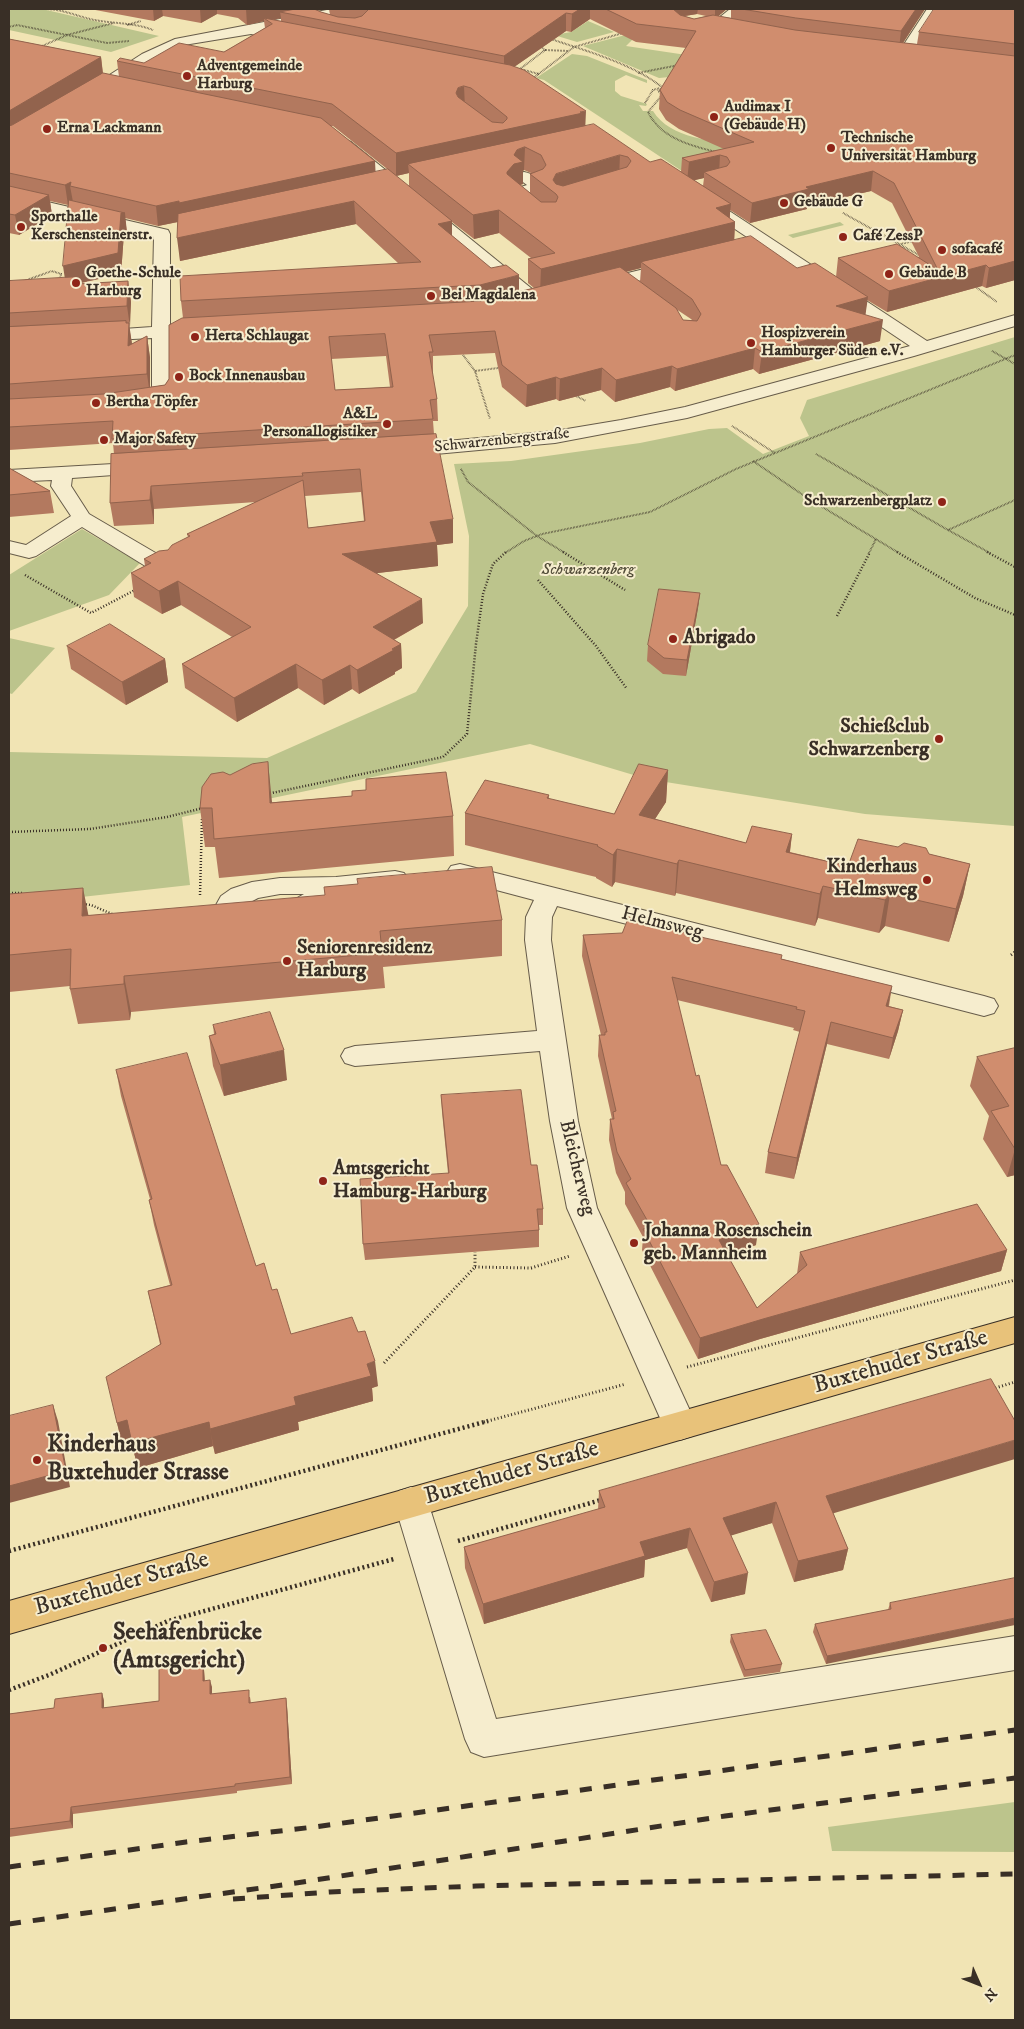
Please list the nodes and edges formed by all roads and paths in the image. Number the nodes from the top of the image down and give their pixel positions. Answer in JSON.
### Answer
{"nodes":[{"id":1,"x":46,"y":9,"type":"edge"},
{"id":2,"x":66,"y":9,"type":"edge"},
{"id":3,"x":351,"y":9,"type":"edge"},
{"id":4,"x":738,"y":9,"type":"edge"},
{"id":5,"x":934,"y":9,"type":"edge"},
{"id":6,"x":63,"y":10,"type":"edge"},
{"id":7,"x":317,"y":13,"type":"edge"},
{"id":8,"x":141,"y":21,"type":"dead end"},
{"id":9,"x":118,"y":23,"type":"junction"},
{"id":10,"x":124,"y":25,"type":"junction"},
{"id":11,"x":9,"y":27,"type":"edge"},
{"id":12,"x":330,"y":29,"type":"edge"},
{"id":13,"x":252,"y":30,"type":"junction"},
{"id":14,"x":139,"y":31,"type":"dead end"},
{"id":15,"x":735,"y":32,"type":"edge"},
{"id":16,"x":624,"y":33,"type":"edge"},
{"id":17,"x":67,"y":35,"type":"junction"},
{"id":18,"x":549,"y":38,"type":"edge"},
{"id":19,"x":305,"y":40,"type":"edge"},
{"id":20,"x":538,"y":45,"type":"edge"},
{"id":21,"x":574,"y":47,"type":"junction"},
{"id":22,"x":36,"y":49,"type":"edge"},
{"id":23,"x":162,"y":49,"type":"junction"},
{"id":24,"x":545,"y":50,"type":"junction"},
{"id":25,"x":569,"y":51,"type":"junction"},
{"id":26,"x":886,"y":53,"type":"edge"},
{"id":27,"x":904,"y":56,"type":"junction"},
{"id":28,"x":922,"y":58,"type":"edge"},
{"id":29,"x":109,"y":64,"type":"dead end"},
{"id":30,"x":682,"y":65,"type":"edge"},
{"id":31,"x":127,"y":67,"type":"junction"},
{"id":32,"x":539,"y":74,"type":"junction"},
{"id":33,"x":638,"y":74,"type":"junction"},
{"id":34,"x":530,"y":80,"type":"edge"},
{"id":35,"x":103,"y":85,"type":"junction"},
{"id":36,"x":663,"y":88,"type":"junction"},
{"id":37,"x":670,"y":88,"type":"edge"},
{"id":38,"x":122,"y":89,"type":"edge"},
{"id":39,"x":645,"y":103,"type":"dead end"},
{"id":40,"x":69,"y":105,"type":"edge"},
{"id":41,"x":336,"y":137,"type":"edge"},
{"id":42,"x":720,"y":153,"type":"edge"},
{"id":43,"x":524,"y":178,"type":"dead end"},
{"id":44,"x":413,"y":180,"type":"edge"},
{"id":45,"x":394,"y":184,"type":"junction"},
{"id":46,"x":375,"y":188,"type":"edge"},
{"id":47,"x":693,"y":195,"type":"edge"},
{"id":48,"x":9,"y":198,"type":"edge"},
{"id":49,"x":842,"y":213,"type":"dead end"},
{"id":50,"x":548,"y":220,"type":"edge"},
{"id":51,"x":182,"y":230,"type":"edge"},
{"id":52,"x":162,"y":234,"type":"junction"},
{"id":53,"x":914,"y":241,"type":"edge"},
{"id":54,"x":768,"y":244,"type":"junction"},
{"id":55,"x":901,"y":244,"type":"junction"},
{"id":56,"x":749,"y":248,"type":"edge"},
{"id":57,"x":922,"y":257,"type":"edge"},
{"id":58,"x":691,"y":263,"type":"edge"},
{"id":59,"x":624,"y":280,"type":"junction"},
{"id":60,"x":970,"y":282,"type":"edge"},
{"id":61,"x":18,"y":284,"type":"edge"},
{"id":62,"x":60,"y":284,"type":"edge"},
{"id":63,"x":585,"y":289,"type":"edge"},
{"id":64,"x":638,"y":291,"type":"edge"},
{"id":65,"x":556,"y":296,"type":"edge"},
{"id":66,"x":536,"y":301,"type":"junction"},
{"id":67,"x":997,"y":302,"type":"dead end"},
{"id":68,"x":518,"y":306,"type":"edge"},
{"id":69,"x":1015,"y":320,"type":"edge"},
{"id":70,"x":221,"y":330,"type":"edge"},
{"id":71,"x":162,"y":332,"type":"junction"},
{"id":72,"x":76,"y":337,"type":"edge"},
{"id":73,"x":924,"y":347,"type":"junction"},
{"id":74,"x":989,"y":349,"type":"dead end"},
{"id":75,"x":463,"y":355,"type":"edge"},
{"id":76,"x":1015,"y":355,"type":"edge"},
{"id":77,"x":1006,"y":359,"type":"junction"},
{"id":78,"x":1015,"y":364,"type":"edge"},
{"id":79,"x":498,"y":368,"type":"edge"},
{"id":80,"x":475,"y":370,"type":"junction"},
{"id":81,"x":574,"y":394,"type":"edge"},
{"id":82,"x":586,"y":401,"type":"dead end"},
{"id":83,"x":125,"y":406,"type":"edge"},
{"id":84,"x":490,"y":419,"type":"dead end"},
{"id":85,"x":732,"y":426,"type":"dead end"},
{"id":86,"x":385,"y":452,"type":"edge"},
{"id":87,"x":775,"y":453,"type":"junction"},
{"id":88,"x":816,"y":454,"type":"dead end"},
{"id":89,"x":753,"y":461,"type":"junction"},
{"id":90,"x":170,"y":467,"type":"edge"},
{"id":91,"x":63,"y":472,"type":"junction"},
{"id":92,"x":9,"y":476,"type":"edge"},
{"id":93,"x":468,"y":482,"type":"dead end"},
{"id":94,"x":1015,"y":500,"type":"edge"},
{"id":95,"x":82,"y":518,"type":"junction"},
{"id":96,"x":948,"y":530,"type":"junction"},
{"id":97,"x":537,"y":536,"type":"junction"},
{"id":98,"x":876,"y":539,"type":"junction"},
{"id":99,"x":9,"y":547,"type":"edge"},
{"id":100,"x":164,"y":567,"type":"edge"},
{"id":101,"x":1015,"y":567,"type":"edge"},
{"id":102,"x":20,"y":572,"type":"dead end"},
{"id":103,"x":538,"y":580,"type":"dead end"},
{"id":104,"x":138,"y":589,"type":"edge"},
{"id":105,"x":625,"y":590,"type":"dead end"},
{"id":106,"x":1015,"y":615,"type":"edge"},
{"id":107,"x":837,"y":616,"type":"dead end"},
{"id":108,"x":627,"y":689,"type":"dead end"},
{"id":109,"x":260,"y":796,"type":"edge"},
{"id":110,"x":212,"y":806,"type":"edge"},
{"id":111,"x":202,"y":808,"type":"junction"},
{"id":112,"x":9,"y":832,"type":"edge"},
{"id":113,"x":338,"y":884,"type":"junction"},
{"id":114,"x":9,"y":893,"type":"edge"},
{"id":115,"x":28,"y":893,"type":"edge"},
{"id":116,"x":549,"y":896,"type":"junction"},
{"id":117,"x":230,"y":902,"type":"junction"},
{"id":118,"x":79,"y":903,"type":"edge"},
{"id":119,"x":118,"y":913,"type":"edge"},
{"id":120,"x":109,"y":914,"type":"junction"},
{"id":121,"x":100,"y":915,"type":"edge"},
{"id":122,"x":112,"y":921,"type":"edge"},
{"id":123,"x":1015,"y":952,"type":"edge"},
{"id":124,"x":1011,"y":955,"type":"dead end"},
{"id":125,"x":984,"y":1006,"type":"dead end"},
{"id":126,"x":552,"y":1040,"type":"junction"},
{"id":127,"x":355,"y":1056,"type":"dead end"},
{"id":128,"x":600,"y":1246,"type":"junction"},
{"id":129,"x":475,"y":1252,"type":"edge"},
{"id":130,"x":475,"y":1267,"type":"junction"},
{"id":131,"x":1015,"y":1280,"type":"edge"},
{"id":132,"x":1015,"y":1330,"type":"edge"},
{"id":133,"x":384,"y":1363,"type":"dead end"},
{"id":134,"x":657,"y":1375,"type":"junction"},
{"id":135,"x":1015,"y":1382,"type":"edge"},
{"id":136,"x":990,"y":1389,"type":"edge"},
{"id":137,"x":680,"y":1426,"type":"junction"},
{"id":138,"x":604,"y":1500,"type":"edge"},
{"id":139,"x":411,"y":1502,"type":"junction"},
{"id":140,"x":426,"y":1551,"type":"junction"},
{"id":141,"x":9,"y":1552,"type":"edge"},
{"id":142,"x":9,"y":1618,"type":"edge"},
{"id":143,"x":1015,"y":1654,"type":"edge"},
{"id":144,"x":9,"y":1690,"type":"edge"}],
"edges":[{"from":1,"to":6,"type":"path"},
{"from":2,"to":6,"type":"path"},
{"from":3,"to":7,"type":"street"},
{"from":4,"to":15,"type":"street"},
{"from":5,"to":27,"type":"street"},
{"from":6,"to":9,"type":"path"},
{"from":7,"to":12,"type":"street"},
{"from":7,"to":13,"type":"street"},
{"from":8,"to":10,"type":"path"},
{"from":9,"to":10,"type":"path"},
{"from":9,"to":17,"type":"path"},
{"from":10,"to":14,"type":"path"},
{"from":11,"to":17,"type":"path"},
{"from":13,"to":19,"type":"street"},
{"from":13,"to":23,"type":"street"},
{"from":16,"to":21,"type":"path"},
{"from":17,"to":22,"type":"path"},
{"from":17,"to":23,"type":"path"},
{"from":18,"to":21,"type":"path"},
{"from":20,"to":24,"type":"path"},
{"from":21,"to":25,"type":"path"},
{"from":21,"to":33,"type":"path"},
{"from":23,"to":31,"type":"street"},
{"from":24,"to":25,"type":"path"},
{"from":24,"to":32,"type":"path"},
{"from":25,"to":32,"type":"path"},
{"from":26,"to":27,"type":"street"},
{"from":27,"to":28,"type":"street"},
{"from":29,"to":31,"type":"street"},
{"from":30,"to":33,"type":"path"},
{"from":31,"to":35,"type":"street"},
{"from":32,"to":34,"type":"path"},
{"from":33,"to":36,"type":"path"},
{"from":35,"to":38,"type":"street"},
{"from":35,"to":40,"type":"street"},
{"from":36,"to":37,"type":"path"},
{"from":36,"to":39,"type":"path"},
{"from":36,"to":42,"type":"path"},
{"from":41,"to":45,"type":"street"},
{"from":43,"to":50,"type":"street"},
{"from":44,"to":45,"type":"street"},
{"from":45,"to":46,"type":"street"},
{"from":45,"to":66,"type":"street"},
{"from":47,"to":54,"type":"street"},
{"from":48,"to":52,"type":"street"},
{"from":49,"to":55,"type":"path"},
{"from":51,"to":52,"type":"street"},
{"from":52,"to":71,"type":"street"},
{"from":53,"to":55,"type":"path"},
{"from":54,"to":56,"type":"street"},
{"from":54,"to":73,"type":"street"},
{"from":55,"to":57,"type":"path"},
{"from":58,"to":59,"type":"street"},
{"from":59,"to":63,"type":"street"},
{"from":59,"to":64,"type":"street"},
{"from":60,"to":67,"type":"path"},
{"from":61,"to":62,"type":"path"},
{"from":65,"to":66,"type":"street"},
{"from":66,"to":68,"type":"street"},
{"from":69,"to":73,"type":"street","name":"Schwarzenbergstraße"},
{"from":70,"to":71,"type":"street"},
{"from":71,"to":72,"type":"street"},
{"from":71,"to":83,"type":"street"},
{"from":73,"to":86,"type":"street","name":"Schwarzenbergstraße"},
{"from":74,"to":77,"type":"path"},
{"from":75,"to":80,"type":"path"},
{"from":76,"to":77,"type":"path"},
{"from":77,"to":78,"type":"path"},
{"from":77,"to":87,"type":"path"},
{"from":79,"to":80,"type":"path"},
{"from":80,"to":84,"type":"path"},
{"from":81,"to":82,"type":"path"},
{"from":85,"to":87,"type":"path"},
{"from":87,"to":89,"type":"path"},
{"from":88,"to":96,"type":"path"},
{"from":89,"to":97,"type":"path"},
{"from":89,"to":98,"type":"path"},
{"from":90,"to":91,"type":"street"},
{"from":91,"to":92,"type":"street"},
{"from":91,"to":95,"type":"street"},
{"from":93,"to":97,"type":"path"},
{"from":94,"to":96,"type":"path"},
{"from":95,"to":99,"type":"street"},
{"from":95,"to":100,"type":"street"},
{"from":96,"to":101,"type":"path"},
{"from":97,"to":105,"type":"path"},
{"from":97,"to":109,"type":"path"},
{"from":98,"to":106,"type":"path"},
{"from":98,"to":107,"type":"path"},
{"from":102,"to":104,"type":"path"},
{"from":103,"to":108,"type":"path"},
{"from":110,"to":111,"type":"path"},
{"from":111,"to":112,"type":"path"},
{"from":111,"to":117,"type":"path"},
{"from":113,"to":116,"type":"street","name":"Helmsweg"},
{"from":113,"to":117,"type":"street","name":"Helmsweg"},
{"from":113,"to":117,"type":"street","name":"Helmsweg"},
{"from":114,"to":115,"type":"path"},
{"from":116,"to":125,"type":"street","name":"Helmsweg"},
{"from":116,"to":126,"type":"street","name":"Bleicherweg"},
{"from":118,"to":120,"type":"path"},
{"from":119,"to":120,"type":"path"},
{"from":120,"to":121,"type":"path"},
{"from":120,"to":122,"type":"path"},
{"from":123,"to":124,"type":"path"},
{"from":126,"to":127,"type":"street"},
{"from":126,"to":128,"type":"street","name":"Bleicherweg"},
{"from":128,"to":130,"type":"path"},
{"from":128,"to":134,"type":"street","name":"Bleicherweg"},
{"from":129,"to":130,"type":"path"},
{"from":130,"to":133,"type":"path"},
{"from":131,"to":134,"type":"path"},
{"from":132,"to":137,"type":"main road","name":"Buxtehuder Straße"},
{"from":134,"to":137,"type":"street","name":"Bleicherweg"},
{"from":134,"to":141,"type":"path"},
{"from":135,"to":136,"type":"path"},
{"from":137,"to":139,"type":"main road","name":"Buxtehuder Straße"},
{"from":138,"to":140,"type":"path"},
{"from":139,"to":140,"type":"street"},
{"from":139,"to":142,"type":"main road","name":"Buxtehuder Straße"},
{"from":140,"to":143,"type":"street"},
{"from":140,"to":144,"type":"path"}]}
